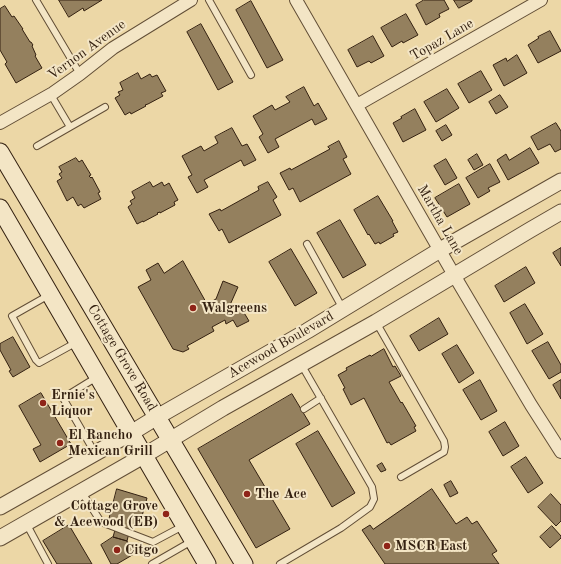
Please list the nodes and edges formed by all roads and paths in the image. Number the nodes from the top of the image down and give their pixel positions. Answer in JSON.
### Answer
{"nodes":[{"id":1,"x":36,"y":0,"type":"edge"},
{"id":2,"x":191,"y":0,"type":"edge"},
{"id":3,"x":209,"y":0,"type":"edge"},
{"id":4,"x":296,"y":0,"type":"edge"},
{"id":5,"x":541,"y":0,"type":"edge"},
{"id":6,"x":80,"y":74,"type":"junction"},
{"id":7,"x":251,"y":75,"type":"dead end"},
{"id":8,"x":51,"y":95,"type":"junction"},
{"id":9,"x":105,"y":106,"type":"dead end"},
{"id":10,"x":357,"y":106,"type":"junction"},
{"id":11,"x":0,"y":123,"type":"edge"},
{"id":12,"x":70,"y":127,"type":"junction"},
{"id":13,"x":37,"y":146,"type":"dead end"},
{"id":14,"x":0,"y":152,"type":"edge"},
{"id":15,"x":561,"y":181,"type":"edge"},
{"id":16,"x":0,"y":208,"type":"edge"},
{"id":17,"x":561,"y":212,"type":"edge"},
{"id":18,"x":307,"y":244,"type":"dead end"},
{"id":19,"x":440,"y":250,"type":"junction"},
{"id":20,"x":454,"y":275,"type":"junction"},
{"id":21,"x":50,"y":294,"type":"junction"},
{"id":22,"x":343,"y":309,"type":"junction"},
{"id":23,"x":376,"y":322,"type":"junction"},
{"id":24,"x":78,"y":342,"type":"junction"},
{"id":25,"x":301,"y":364,"type":"junction"},
{"id":26,"x":98,"y":376,"type":"junction"},
{"id":27,"x":321,"y":398,"type":"junction"},
{"id":28,"x":304,"y":409,"type":"dead end"},
{"id":29,"x":157,"y":417,"type":"junction"},
{"id":30,"x":132,"y":433,"type":"junction"},
{"id":31,"x":170,"y":440,"type":"junction"},
{"id":32,"x":561,"y":452,"type":"edge"},
{"id":33,"x":95,"y":453,"type":"junction"},
{"id":34,"x":145,"y":455,"type":"junction"},
{"id":35,"x":401,"y":478,"type":"dead end"},
{"id":36,"x":81,"y":491,"type":"junction"},
{"id":37,"x":0,"y":507,"type":"edge"},
{"id":38,"x":26,"y":523,"type":"junction"},
{"id":39,"x":185,"y":525,"type":"junction"},
{"id":40,"x":0,"y":538,"type":"edge"},
{"id":41,"x":193,"y":540,"type":"junction"},
{"id":42,"x":48,"y":564,"type":"edge"},
{"id":43,"x":152,"y":564,"type":"edge"},
{"id":44,"x":208,"y":564,"type":"edge"},
{"id":45,"x":244,"y":564,"type":"edge"},
{"id":46,"x":280,"y":564,"type":"edge"}],
"edges":[{"from":1,"to":6,"type":"lane"},
{"from":2,"to":6,"type":"street","name":"Vernon Avenue"},
{"from":3,"to":7,"type":"lane"},
{"from":4,"to":10,"type":"street","name":"Martha Lane"},
{"from":5,"to":10,"type":"street","name":"Topaz Lane"},
{"from":6,"to":8,"type":"street","name":"Vernon Avenue"},
{"from":8,"to":11,"type":"street","name":"Vernon Avenue"},
{"from":8,"to":12,"type":"lane"},
{"from":9,"to":12,"type":"lane"},
{"from":10,"to":19,"type":"street","name":"Martha Lane"},
{"from":12,"to":13,"type":"lane"},
{"from":14,"to":29,"type":"main road","name":"Cottage Grove Road"},
{"from":15,"to":19,"type":"street","name":"Acewood Boulevard"},
{"from":16,"to":21,"type":"main road","name":"Cottage Grove Road"},
{"from":17,"to":20,"type":"street","name":"Acewood Boulevard"},
{"from":18,"to":22,"type":"lane"},
{"from":19,"to":20,"type":"street","name":"Martha Lane"},
{"from":19,"to":22,"type":"street","name":"Acewood Boulevard"},
{"from":20,"to":23,"type":"street","name":"Acewood Boulevard"},
{"from":20,"to":32,"type":"street","name":"Martha Lane"},
{"from":21,"to":24,"type":"main road","name":"Cottage Grove Road"},
{"from":21,"to":24,"type":"lane"},
{"from":22,"to":29,"type":"street","name":"Acewood Boulevard"},
{"from":23,"to":25,"type":"street","name":"Acewood Boulevard"},
{"from":23,"to":35,"type":"lane"},
{"from":24,"to":26,"type":"main road","name":"Cottage Grove Road"},
{"from":25,"to":27,"type":"lane"},
{"from":25,"to":31,"type":"street","name":"Acewood Boulevard"},
{"from":26,"to":30,"type":"main road","name":"Cottage Grove Road"},
{"from":26,"to":33,"type":"lane"},
{"from":27,"to":28,"type":"lane"},
{"from":27,"to":46,"type":"lane"},
{"from":29,"to":30,"type":"street","name":"Acewood Boulevard"},
{"from":29,"to":31,"type":"main road","name":"Cottage Grove Road"},
{"from":30,"to":33,"type":"street","name":"Acewood Boulevard"},
{"from":30,"to":34,"type":"main road","name":"Cottage Grove Road"},
{"from":31,"to":34,"type":"street","name":"Acewood Boulevard"},
{"from":31,"to":45,"type":"main road","name":"Cottage Grove Road"},
{"from":33,"to":37,"type":"street","name":"Acewood Boulevard"},
{"from":34,"to":36,"type":"street","name":"Acewood Boulevard"},
{"from":34,"to":39,"type":"main road","name":"Cottage Grove Road"},
{"from":36,"to":38,"type":"street","name":"Acewood Boulevard"},
{"from":36,"to":39,"type":"lane"},
{"from":38,"to":40,"type":"street","name":"Acewood Boulevard"},
{"from":38,"to":42,"type":"lane"},
{"from":39,"to":41,"type":"main road","name":"Cottage Grove Road"},
{"from":41,"to":43,"type":"lane"},
{"from":41,"to":44,"type":"main road","name":"Cottage Grove Road"}]}
